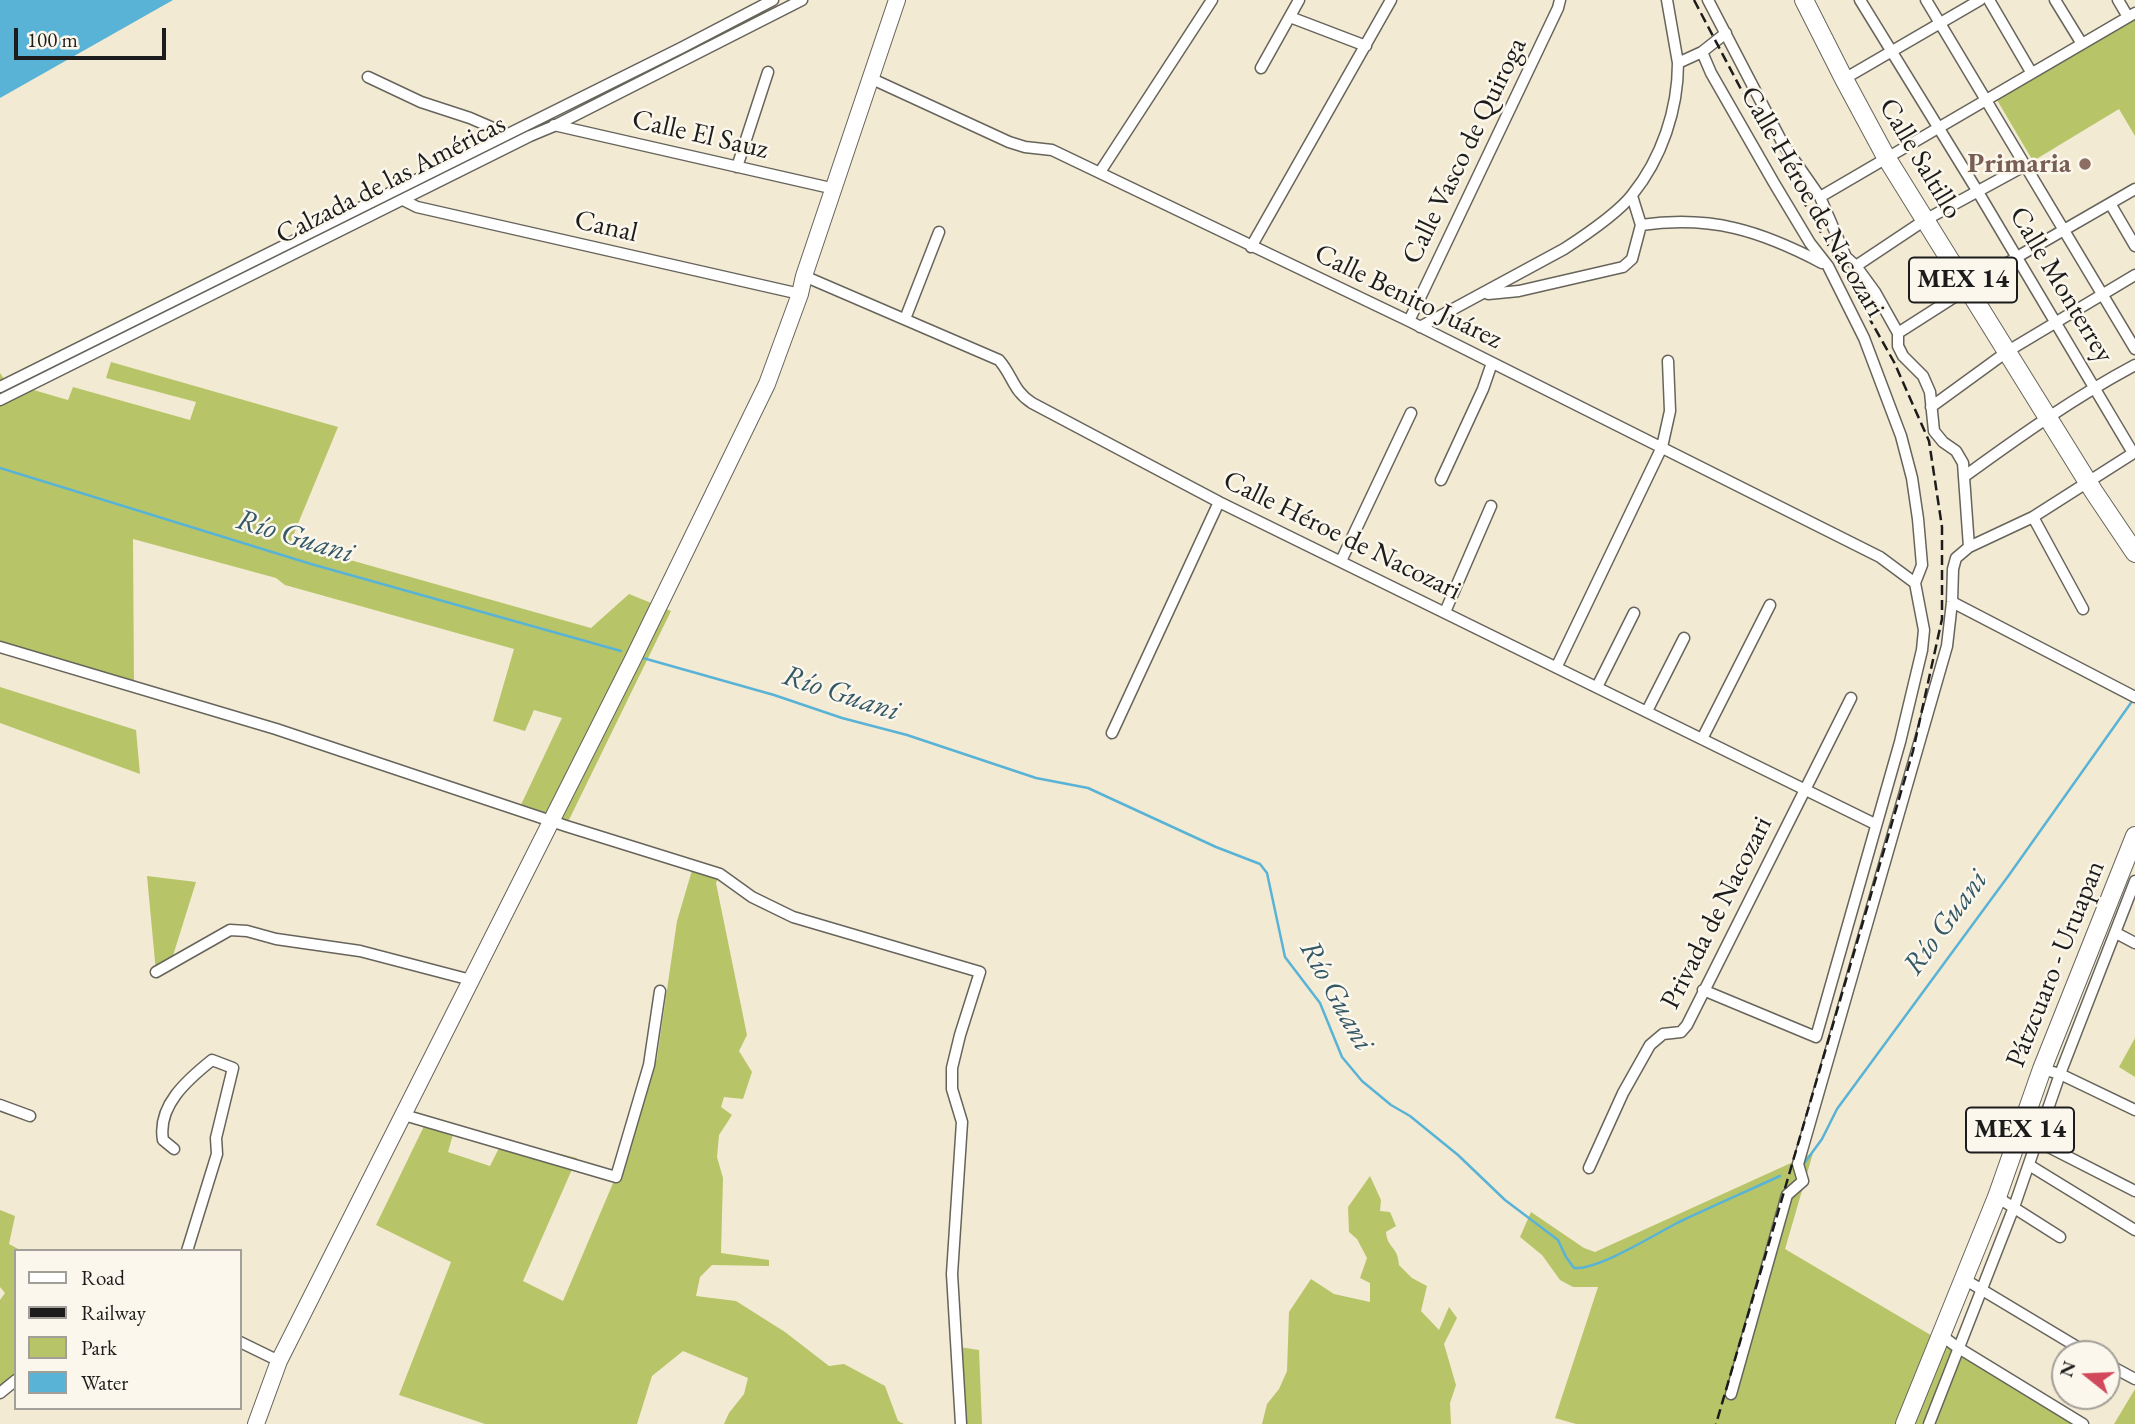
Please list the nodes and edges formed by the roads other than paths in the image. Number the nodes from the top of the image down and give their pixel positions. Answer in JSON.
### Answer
{"nodes":[{"id":1,"x":773,"y":0,"type":"edge"},
{"id":2,"x":802,"y":0,"type":"edge"},
{"id":3,"x":897,"y":0,"type":"edge"},
{"id":4,"x":1212,"y":0,"type":"edge"},
{"id":5,"x":1299,"y":0,"type":"edge"},
{"id":6,"x":1391,"y":0,"type":"edge"},
{"id":7,"x":1560,"y":0,"type":"edge"},
{"id":8,"x":1667,"y":0,"type":"edge"},
{"id":9,"x":1708,"y":0,"type":"edge"},
{"id":10,"x":1804,"y":0,"type":"edge"},
{"id":11,"x":1860,"y":0,"type":"edge"},
{"id":12,"x":1926,"y":0,"type":"edge"},
{"id":13,"x":1980,"y":0,"type":"edge"},
{"id":14,"x":1989,"y":0,"type":"edge"},
{"id":15,"x":2055,"y":0,"type":"edge"},
{"id":16,"x":2118,"y":0,"type":"edge"},
{"id":17,"x":2132,"y":15,"type":"edge"},
{"id":18,"x":1290,"y":17,"type":"junction"},
{"id":19,"x":1940,"y":22,"type":"junction"},
{"id":20,"x":1726,"y":33,"type":"junction"},
{"id":21,"x":2082,"y":44,"type":"junction"},
{"id":22,"x":1366,"y":46,"type":"junction"},
{"id":23,"x":1702,"y":52,"type":"junction"},
{"id":24,"x":1891,"y":52,"type":"junction"},
{"id":25,"x":1678,"y":63,"type":"junction"},
{"id":26,"x":1261,"y":68,"type":"dead end"},
{"id":27,"x":768,"y":72,"type":"dead end"},
{"id":28,"x":2031,"y":72,"type":"junction"},
{"id":29,"x":369,"y":77,"type":"dead end"},
{"id":30,"x":870,"y":78,"type":"junction"},
{"id":31,"x":1844,"y":79,"type":"junction"},
{"id":32,"x":1986,"y":100,"type":"junction"},
{"id":33,"x":550,"y":113,"type":"junction"},
{"id":34,"x":554,"y":126,"type":"junction"},
{"id":35,"x":1939,"y":128,"type":"junction"},
{"id":36,"x":507,"y":134,"type":"junction"},
{"id":37,"x":1886,"y":158,"type":"junction"},
{"id":38,"x":2026,"y":165,"type":"junction"},
{"id":39,"x":737,"y":167,"type":"junction"},
{"id":40,"x":1100,"y":172,"type":"junction"},
{"id":41,"x":835,"y":189,"type":"junction"},
{"id":42,"x":2135,"y":189,"type":"edge"},
{"id":43,"x":1978,"y":192,"type":"junction"},
{"id":44,"x":1632,"y":196,"type":"junction"},
{"id":45,"x":1820,"y":197,"type":"junction"},
{"id":46,"x":403,"y":200,"type":"junction"},
{"id":47,"x":2111,"y":205,"type":"junction"},
{"id":48,"x":1926,"y":220,"type":"junction"},
{"id":49,"x":1641,"y":225,"type":"junction"},
{"id":50,"x":2063,"y":231,"type":"junction"},
{"id":51,"x":939,"y":233,"type":"dead end"},
{"id":52,"x":297,"y":246,"type":"junction"},
{"id":53,"x":2135,"y":246,"type":"edge"},
{"id":54,"x":1251,"y":247,"type":"junction"},
{"id":55,"x":2017,"y":257,"type":"junction"},
{"id":56,"x":1828,"y":266,"type":"junction"},
{"id":57,"x":1856,"y":266,"type":"junction"},
{"id":58,"x":2135,"y":275,"type":"edge"},
{"id":59,"x":804,"y":276,"type":"junction"},
{"id":60,"x":1968,"y":288,"type":"junction"},
{"id":61,"x":800,"y":294,"type":"junction"},
{"id":62,"x":1485,"y":294,"type":"junction"},
{"id":63,"x":2102,"y":295,"type":"junction"},
{"id":64,"x":905,"y":319,"type":"junction"},
{"id":65,"x":1409,"y":321,"type":"junction"},
{"id":66,"x":2056,"y":323,"type":"junction"},
{"id":67,"x":1420,"y":327,"type":"junction"},
{"id":68,"x":1898,"y":333,"type":"junction"},
{"id":69,"x":2135,"y":349,"type":"edge"},
{"id":70,"x":2008,"y":351,"type":"junction"},
{"id":71,"x":71,"y":358,"type":"junction"},
{"id":72,"x":1668,"y":361,"type":"dead end"},
{"id":73,"x":1492,"y":363,"type":"junction"},
{"id":74,"x":2135,"y":365,"type":"edge"},
{"id":75,"x":2095,"y":386,"type":"junction"},
{"id":76,"x":0,"y":387,"type":"edge"},
{"id":77,"x":0,"y":400,"type":"edge"},
{"id":78,"x":1931,"y":407,"type":"junction"},
{"id":79,"x":1411,"y":413,"type":"dead end"},
{"id":80,"x":2049,"y":415,"type":"junction"},
{"id":81,"x":1662,"y":447,"type":"junction"},
{"id":82,"x":2134,"y":452,"type":"edge"},
{"id":83,"x":1965,"y":476,"type":"junction"},
{"id":84,"x":1441,"y":480,"type":"dead end"},
{"id":85,"x":2088,"y":482,"type":"junction"},
{"id":86,"x":1219,"y":502,"type":"junction"},
{"id":87,"x":1492,"y":506,"type":"dead end"},
{"id":88,"x":2033,"y":517,"type":"junction"},
{"id":89,"x":1969,"y":547,"type":"junction"},
{"id":90,"x":2135,"y":553,"type":"edge"},
{"id":91,"x":1341,"y":561,"type":"junction"},
{"id":92,"x":1915,"y":583,"type":"junction"},
{"id":93,"x":1952,"y":602,"type":"junction"},
{"id":94,"x":1770,"y":605,"type":"dead end"},
{"id":95,"x":2084,"y":609,"type":"dead end"},
{"id":96,"x":1445,"y":612,"type":"junction"},
{"id":97,"x":1634,"y":613,"type":"dead end"},
{"id":98,"x":1684,"y":638,"type":"dead end"},
{"id":99,"x":0,"y":648,"type":"edge"},
{"id":100,"x":1557,"y":666,"type":"junction"},
{"id":101,"x":1597,"y":687,"type":"junction"},
{"id":102,"x":2133,"y":696,"type":"edge"},
{"id":103,"x":1851,"y":698,"type":"dead end"},
{"id":104,"x":1647,"y":711,"type":"junction"},
{"id":105,"x":1112,"y":733,"type":"dead end"},
{"id":106,"x":1703,"y":737,"type":"junction"},
{"id":107,"x":1806,"y":790,"type":"junction"},
{"id":108,"x":551,"y":821,"type":"junction"},
{"id":109,"x":1875,"y":824,"type":"junction"},
{"id":110,"x":2135,"y":836,"type":"edge"},
{"id":111,"x":2135,"y":881,"type":"edge"},
{"id":112,"x":2116,"y":933,"type":"junction"},
{"id":113,"x":2135,"y":943,"type":"edge"},
{"id":114,"x":156,"y":972,"type":"dead end"},
{"id":115,"x":471,"y":980,"type":"junction"},
{"id":116,"x":1703,"y":990,"type":"junction"},
{"id":117,"x":660,"y":991,"type":"dead end"},
{"id":118,"x":2042,"y":1069,"type":"junction"},
{"id":119,"x":2060,"y":1074,"type":"junction"},
{"id":120,"x":0,"y":1105,"type":"edge"},
{"id":121,"x":2135,"y":1110,"type":"edge"},
{"id":122,"x":404,"y":1115,"type":"junction"},
{"id":123,"x":30,"y":1116,"type":"dead end"},
{"id":124,"x":2037,"y":1141,"type":"junction"},
{"id":125,"x":174,"y":1149,"type":"dead end"},
{"id":126,"x":2029,"y":1165,"type":"junction"},
{"id":127,"x":1589,"y":1168,"type":"dead end"},
{"id":128,"x":2135,"y":1191,"type":"edge"},
{"id":129,"x":1997,"y":1197,"type":"junction"},
{"id":130,"x":2014,"y":1207,"type":"junction"},
{"id":131,"x":2135,"y":1230,"type":"edge"},
{"id":132,"x":2060,"y":1237,"type":"dead end"},
{"id":133,"x":188,"y":1249,"type":"edge"},
{"id":134,"x":1964,"y":1279,"type":"junction"},
{"id":135,"x":1981,"y":1289,"type":"junction"},
{"id":136,"x":1941,"y":1335,"type":"junction"},
{"id":137,"x":2066,"y":1340,"type":"edge"},
{"id":138,"x":242,"y":1343,"type":"edge"},
{"id":139,"x":1958,"y":1347,"type":"junction"},
{"id":140,"x":279,"y":1361,"type":"junction"},
{"id":141,"x":14,"y":1382,"type":"edge"},
{"id":142,"x":0,"y":1393,"type":"edge"},
{"id":143,"x":1731,"y":1394,"type":"dead end"},
{"id":144,"x":256,"y":1424,"type":"edge"},
{"id":145,"x":961,"y":1424,"type":"edge"},
{"id":146,"x":1905,"y":1424,"type":"edge"},
{"id":147,"x":1929,"y":1424,"type":"edge"},
{"id":148,"x":2083,"y":1424,"type":"edge"}],
"edges":[{"from":1,"to":33,"type":"street","name":"Calzada de las Américas"},
{"from":2,"to":34,"type":"street","name":"Calzada de las Américas"},
{"from":3,"to":30,"type":"main road"},
{"from":4,"to":40,"type":"street"},
{"from":5,"to":18,"type":"street"},
{"from":6,"to":22,"type":"street"},
{"from":7,"to":65,"type":"street","name":"Calle Vasco de Quiroga"},
{"from":8,"to":25,"type":"street"},
{"from":9,"to":20,"type":"street"},
{"from":10,"to":31,"type":"main road","name":"Calle Saltillo","number":"MEX 14"},
{"from":11,"to":24,"type":"street","name":"Calle Monterrey"},
{"from":12,"to":19,"type":"street"},
{"from":13,"to":19,"type":"street"},
{"from":14,"to":28,"type":"street"},
{"from":15,"to":21,"type":"street"},
{"from":16,"to":17,"type":"street"},
{"from":17,"to":21,"type":"street"},
{"from":18,"to":22,"type":"street"},
{"from":18,"to":26,"type":"street"},
{"from":19,"to":24,"type":"street"},
{"from":19,"to":32,"type":"street"},
{"from":20,"to":23,"type":"street"},
{"from":20,"to":45,"type":"street"},
{"from":21,"to":28,"type":"street"},
{"from":22,"to":54,"type":"street"},
{"from":23,"to":25,"type":"street"},
{"from":23,"to":56,"type":"street","name":"Calle Héroe de Nacozari"},
{"from":24,"to":31,"type":"street"},
{"from":24,"to":35,"type":"street","name":"Calle Monterrey"},
{"from":25,"to":44,"type":"street"},
{"from":27,"to":39,"type":"street"},
{"from":28,"to":32,"type":"street"},
{"from":29,"to":36,"type":"street"},
{"from":30,"to":40,"type":"street","name":"Calle Benito Juárez"},
{"from":30,"to":41,"type":"main road"},
{"from":31,"to":37,"type":"main road","name":"Calle Saltillo","number":"MEX 14"},
{"from":32,"to":35,"type":"street"},
{"from":32,"to":38,"type":"street"},
{"from":33,"to":34,"type":"street"},
{"from":33,"to":36,"type":"street","name":"Calzada de las Américas"},
{"from":34,"to":39,"type":"street","name":"Calle El Sauz"},
{"from":34,"to":46,"type":"street","name":"Calzada de las Américas"},
{"from":35,"to":37,"type":"street"},
{"from":35,"to":43,"type":"street","name":"Calle Monterrey"},
{"from":36,"to":52,"type":"street","name":"Calzada de las Américas"},
{"from":37,"to":45,"type":"street"},
{"from":37,"to":48,"type":"main road","name":"Calle Saltillo","number":"MEX 14"},
{"from":38,"to":43,"type":"street"},
{"from":38,"to":50,"type":"street"},
{"from":39,"to":41,"type":"street","name":"Calle El Sauz"},
{"from":40,"to":54,"type":"street","name":"Calle Benito Juárez"},
{"from":41,"to":59,"type":"main road"},
{"from":42,"to":47,"type":"street"},
{"from":43,"to":48,"type":"street"},
{"from":43,"to":55,"type":"street","name":"Calle Monterrey"},
{"from":44,"to":49,"type":"street"},
{"from":44,"to":62,"type":"street"},
{"from":45,"to":57,"type":"street"},
{"from":46,"to":52,"type":"street","name":"Calzada de las Américas"},
{"from":46,"to":61,"type":"street","name":"Canal"},
{"from":47,"to":50,"type":"street"},
{"from":47,"to":53,"type":"street"},
{"from":48,"to":57,"type":"street"},
{"from":48,"to":60,"type":"main road","name":"Calle Saltillo","number":"MEX 14"},
{"from":49,"to":56,"type":"street"},
{"from":49,"to":62,"type":"street"},
{"from":50,"to":55,"type":"street"},
{"from":50,"to":63,"type":"street"},
{"from":51,"to":64,"type":"street"},
{"from":52,"to":71,"type":"street","name":"Calzada de las Américas"},
{"from":54,"to":65,"type":"street","name":"Calle Benito Juárez"},
{"from":55,"to":60,"type":"street"},
{"from":55,"to":66,"type":"street","name":"Calle Monterrey"},
{"from":56,"to":92,"type":"street","name":"Calle Héroe de Nacozari"},
{"from":57,"to":68,"type":"street"},
{"from":58,"to":63,"type":"street"},
{"from":59,"to":61,"type":"main road"},
{"from":59,"to":64,"type":"street","name":"Calle Héroe de Nacozari"},
{"from":60,"to":68,"type":"street"},
{"from":60,"to":70,"type":"main road","name":"Calle Saltillo","number":"MEX 14"},
{"from":61,"to":108,"type":"main road"},
{"from":62,"to":67,"type":"street"},
{"from":63,"to":66,"type":"street"},
{"from":63,"to":69,"type":"street"},
{"from":64,"to":86,"type":"street","name":"Calle Héroe de Nacozari"},
{"from":65,"to":67,"type":"street","name":"Calle Benito Juárez"},
{"from":66,"to":70,"type":"street"},
{"from":66,"to":75,"type":"street","name":"Calle Monterrey"},
{"from":67,"to":73,"type":"street","name":"Calle Benito Juárez"},
{"from":68,"to":78,"type":"street"},
{"from":70,"to":78,"type":"street"},
{"from":70,"to":80,"type":"main road","name":"Calle Saltillo","number":"MEX 14"},
{"from":71,"to":76,"type":"street","name":"Calzada de las Américas"},
{"from":71,"to":77,"type":"street","name":"Calzada de las Américas"},
{"from":72,"to":81,"type":"street"},
{"from":73,"to":81,"type":"street","name":"Calle Benito Juárez"},
{"from":73,"to":84,"type":"street"},
{"from":74,"to":75,"type":"street"},
{"from":75,"to":80,"type":"street"},
{"from":75,"to":82,"type":"street","name":"Calle Monterrey"},
{"from":78,"to":83,"type":"street"},
{"from":79,"to":91,"type":"street"},
{"from":80,"to":83,"type":"street"},
{"from":80,"to":85,"type":"main road","name":"Calle Saltillo","number":"MEX 14"},
{"from":81,"to":92,"type":"street","name":"Calle Benito Juárez"},
{"from":81,"to":100,"type":"street"},
{"from":82,"to":85,"type":"street"},
{"from":83,"to":89,"type":"street"},
{"from":85,"to":88,"type":"street"},
{"from":85,"to":90,"type":"main road","name":"Calle Saltillo","number":"MEX 14"},
{"from":86,"to":91,"type":"street","name":"Calle Héroe de Nacozari"},
{"from":86,"to":105,"type":"street"},
{"from":87,"to":96,"type":"street"},
{"from":88,"to":89,"type":"street"},
{"from":88,"to":95,"type":"street"},
{"from":89,"to":93,"type":"street"},
{"from":91,"to":96,"type":"street","name":"Calle Héroe de Nacozari"},
{"from":92,"to":109,"type":"street","name":"Calle Héroe de Nacozari"},
{"from":93,"to":102,"type":"street"},
{"from":93,"to":143,"type":"street"},
{"from":94,"to":106,"type":"street"},
{"from":96,"to":100,"type":"street","name":"Calle Héroe de Nacozari"},
{"from":97,"to":101,"type":"street"},
{"from":98,"to":104,"type":"street"},
{"from":99,"to":108,"type":"street"},
{"from":100,"to":101,"type":"street","name":"Calle Héroe de Nacozari"},
{"from":101,"to":104,"type":"street","name":"Calle Héroe de Nacozari"},
{"from":103,"to":107,"type":"street","name":"Privada de Nacozari"},
{"from":104,"to":106,"type":"street","name":"Calle Héroe de Nacozari"},
{"from":106,"to":107,"type":"street","name":"Calle Héroe de Nacozari"},
{"from":107,"to":109,"type":"street","name":"Calle Héroe de Nacozari"},
{"from":107,"to":116,"type":"street","name":"Privada de Nacozari"},
{"from":108,"to":115,"type":"main road"},
{"from":108,"to":145,"type":"street"},
{"from":109,"to":116,"type":"street","name":"Calle Héroe de Nacozari"},
{"from":110,"to":118,"type":"main road","name":"Pátzcuaro - Uruapan","number":"MEX 14"},
{"from":111,"to":112,"type":"street"},
{"from":112,"to":113,"type":"street"},
{"from":112,"to":119,"type":"street"},
{"from":114,"to":115,"type":"street"},
{"from":115,"to":122,"type":"main road"},
{"from":116,"to":127,"type":"street","name":"Privada de Nacozari"},
{"from":117,"to":122,"type":"street"},
{"from":118,"to":119,"type":"street"},
{"from":118,"to":129,"type":"main road","name":"Pátzcuaro - Uruapan","number":"MEX 14"},
{"from":119,"to":121,"type":"street"},
{"from":119,"to":124,"type":"street"},
{"from":120,"to":123,"type":"street"},
{"from":122,"to":140,"type":"main road"},
{"from":124,"to":126,"type":"street"},
{"from":124,"to":128,"type":"street"},
{"from":125,"to":133,"type":"street"},
{"from":126,"to":130,"type":"street"},
{"from":126,"to":131,"type":"street"},
{"from":129,"to":130,"type":"street"},
{"from":129,"to":134,"type":"main road","name":"Pátzcuaro - Uruapan","number":"MEX 14"},
{"from":130,"to":132,"type":"street"},
{"from":130,"to":135,"type":"street"},
{"from":134,"to":135,"type":"street"},
{"from":134,"to":136,"type":"main road","name":"Pátzcuaro - Uruapan","number":"MEX 14"},
{"from":135,"to":137,"type":"street"},
{"from":135,"to":139,"type":"street"},
{"from":136,"to":139,"type":"street"},
{"from":136,"to":146,"type":"main road","name":"Pátzcuaro - Uruapan","number":"MEX 14"},
{"from":138,"to":140,"type":"street"},
{"from":139,"to":147,"type":"street"},
{"from":139,"to":148,"type":"street"},
{"from":140,"to":144,"type":"main road"},
{"from":141,"to":142,"type":"street"}]}
